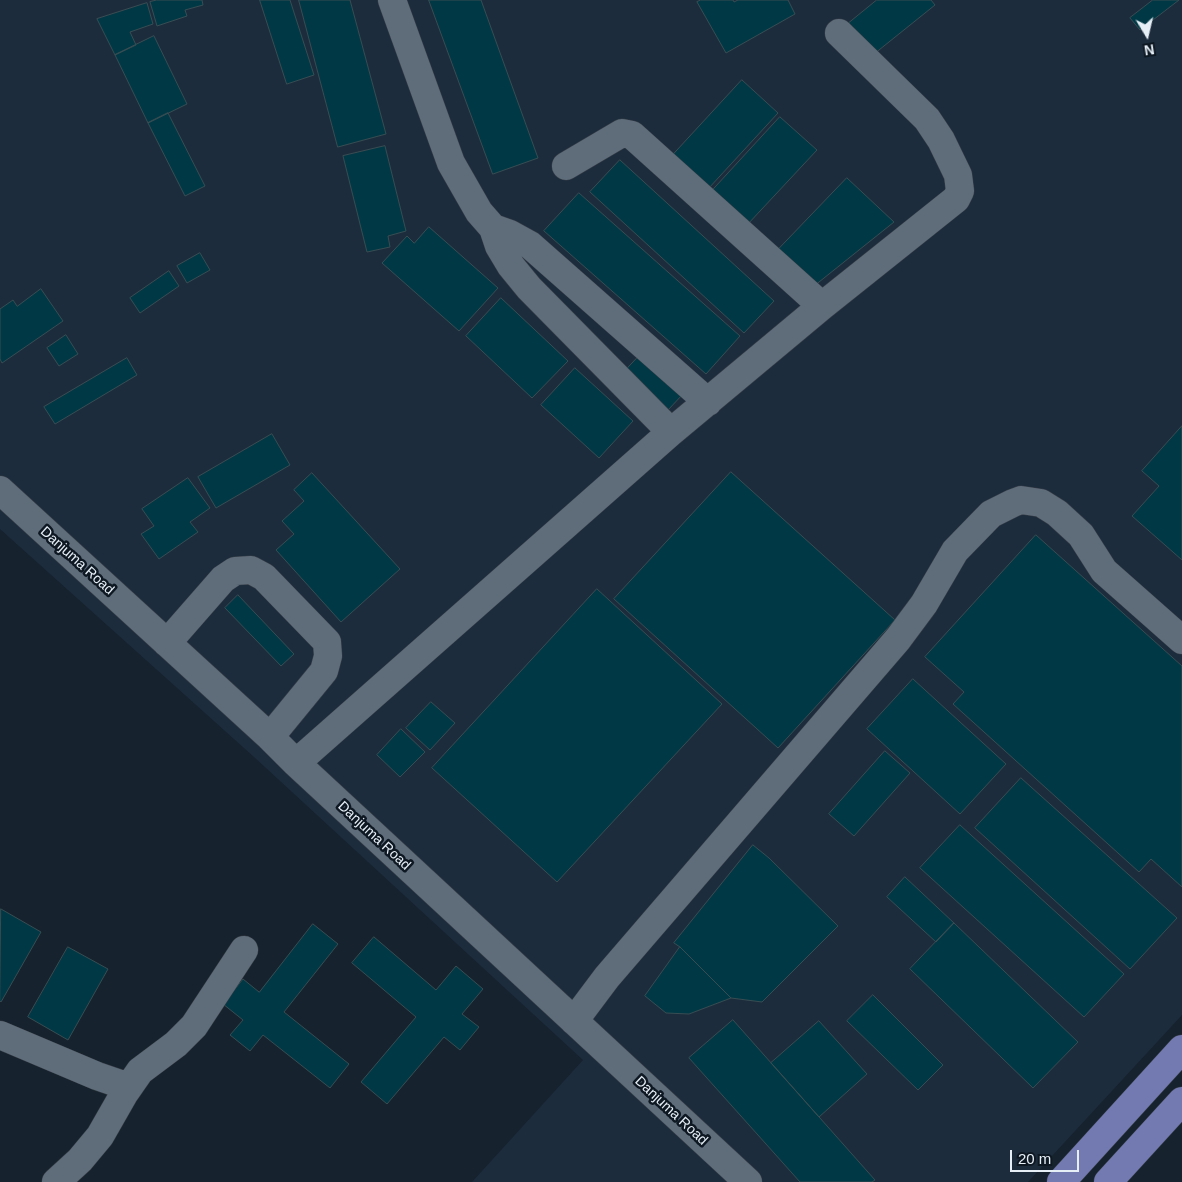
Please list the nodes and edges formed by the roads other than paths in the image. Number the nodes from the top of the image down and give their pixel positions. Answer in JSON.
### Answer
{"nodes":[{"id":1,"x":392,"y":0,"type":"edge"},
{"id":2,"x":839,"y":33,"type":"dead end"},
{"id":3,"x":566,"y":166,"type":"dead end"},
{"id":4,"x":493,"y":228,"type":"junction"},
{"id":5,"x":822,"y":306,"type":"junction"},
{"id":6,"x":708,"y":402,"type":"junction"},
{"id":7,"x":671,"y":432,"type":"junction"},
{"id":8,"x":0,"y":490,"type":"edge"},
{"id":9,"x":1182,"y":640,"type":"edge"},
{"id":10,"x":167,"y":643,"type":"junction"},
{"id":11,"x":270,"y":737,"type":"junction"},
{"id":12,"x":296,"y":764,"type":"junction"},
{"id":13,"x":244,"y":950,"type":"dead end"},
{"id":14,"x":574,"y":1021,"type":"junction"},
{"id":15,"x":2,"y":1041,"type":"edge"},
{"id":16,"x":1182,"y":1049,"type":"edge"},
{"id":17,"x":129,"y":1087,"type":"junction"},
{"id":18,"x":1182,"y":1101,"type":"edge"},
{"id":19,"x":56,"y":1182,"type":"edge"},
{"id":20,"x":748,"y":1182,"type":"edge"},
{"id":21,"x":1061,"y":1182,"type":"edge"},
{"id":22,"x":1108,"y":1182,"type":"edge"}],
"edges":[{"from":1,"to":4,"type":"street"},
{"from":2,"to":5,"type":"street"},
{"from":3,"to":5,"type":"street"},
{"from":4,"to":6,"type":"street"},
{"from":4,"to":7,"type":"street"},
{"from":5,"to":6,"type":"street"},
{"from":6,"to":7,"type":"street"},
{"from":7,"to":12,"type":"street"},
{"from":8,"to":10,"type":"street","name":"Danjuma Road"},
{"from":9,"to":14,"type":"street"},
{"from":10,"to":11,"type":"street","name":"Danjuma Road"},
{"from":10,"to":11,"type":"street"},
{"from":11,"to":12,"type":"street","name":"Danjuma Road"},
{"from":12,"to":14,"type":"street","name":"Danjuma Road"},
{"from":13,"to":17,"type":"street"},
{"from":14,"to":20,"type":"street","name":"Danjuma Road"},
{"from":15,"to":17,"type":"street"},
{"from":16,"to":21,"type":"main road"},
{"from":17,"to":19,"type":"street"},
{"from":18,"to":22,"type":"main road"}]}
